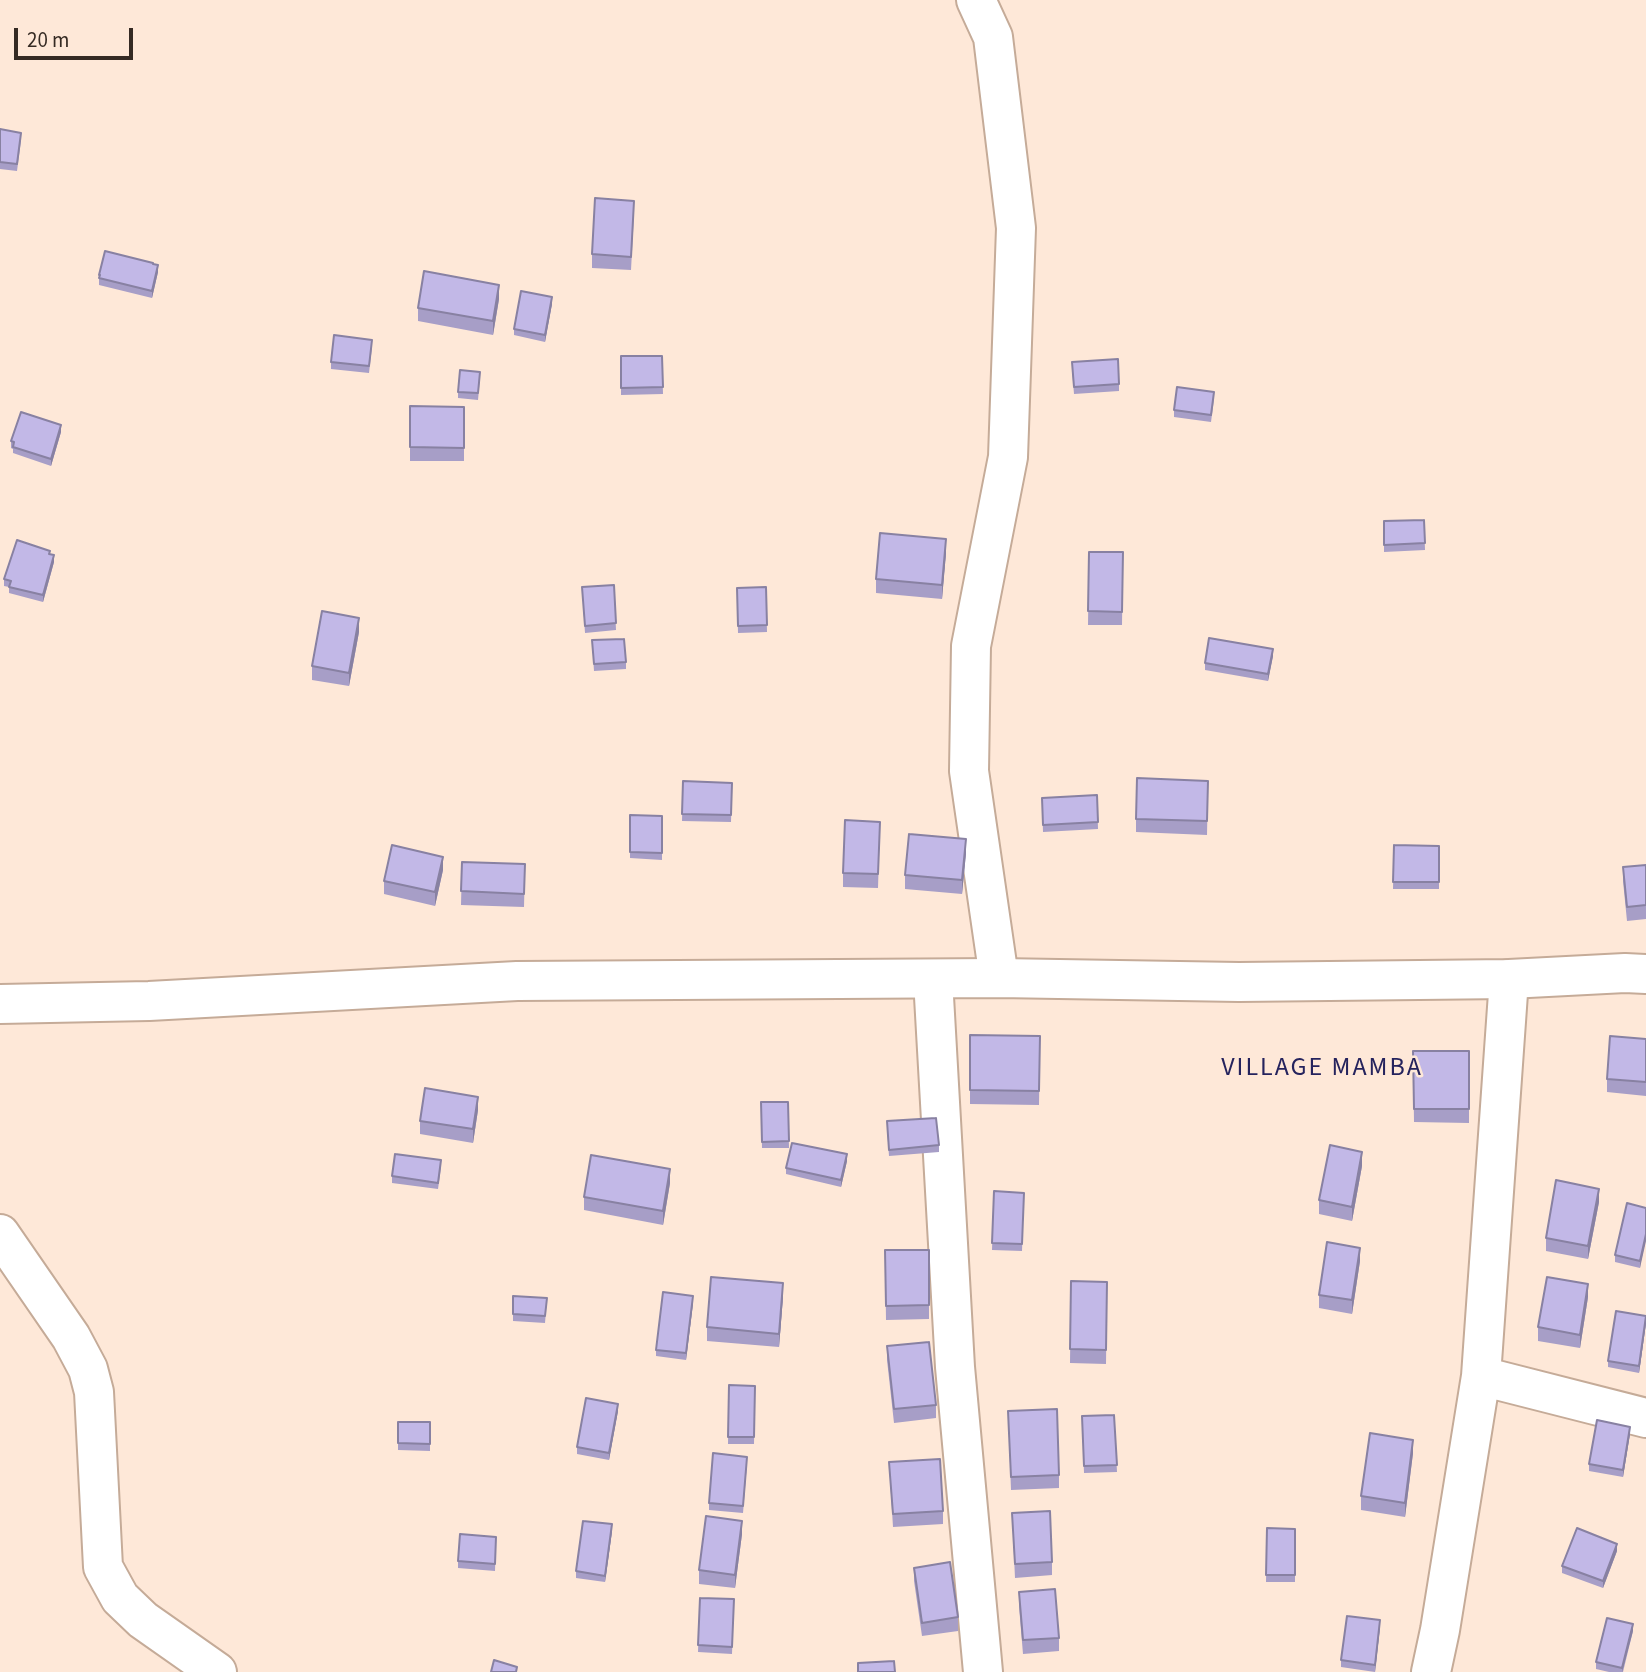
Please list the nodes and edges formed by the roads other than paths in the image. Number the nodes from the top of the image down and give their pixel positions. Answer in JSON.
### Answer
{"nodes":[{"id":1,"x":976,"y":0,"type":"edge"},
{"id":2,"x":1646,"y":974,"type":"edge"},
{"id":3,"x":999,"y":978,"type":"junction"},
{"id":4,"x":933,"y":979,"type":"junction"},
{"id":5,"x":1508,"y":979,"type":"junction"},
{"id":6,"x":0,"y":1004,"type":"edge"},
{"id":7,"x":0,"y":1234,"type":"edge"},
{"id":8,"x":1482,"y":1376,"type":"junction"},
{"id":9,"x":1646,"y":1418,"type":"edge"},
{"id":10,"x":217,"y":1672,"type":"edge"},
{"id":11,"x":983,"y":1672,"type":"edge"},
{"id":12,"x":1431,"y":1672,"type":"edge"}],
"edges":[{"from":1,"to":3,"type":"street"},
{"from":2,"to":5,"type":"street"},
{"from":3,"to":4,"type":"street"},
{"from":3,"to":5,"type":"street"},
{"from":4,"to":6,"type":"street"},
{"from":4,"to":11,"type":"street"},
{"from":5,"to":8,"type":"street"},
{"from":7,"to":10,"type":"street"},
{"from":8,"to":9,"type":"street"},
{"from":8,"to":12,"type":"street"}]}
